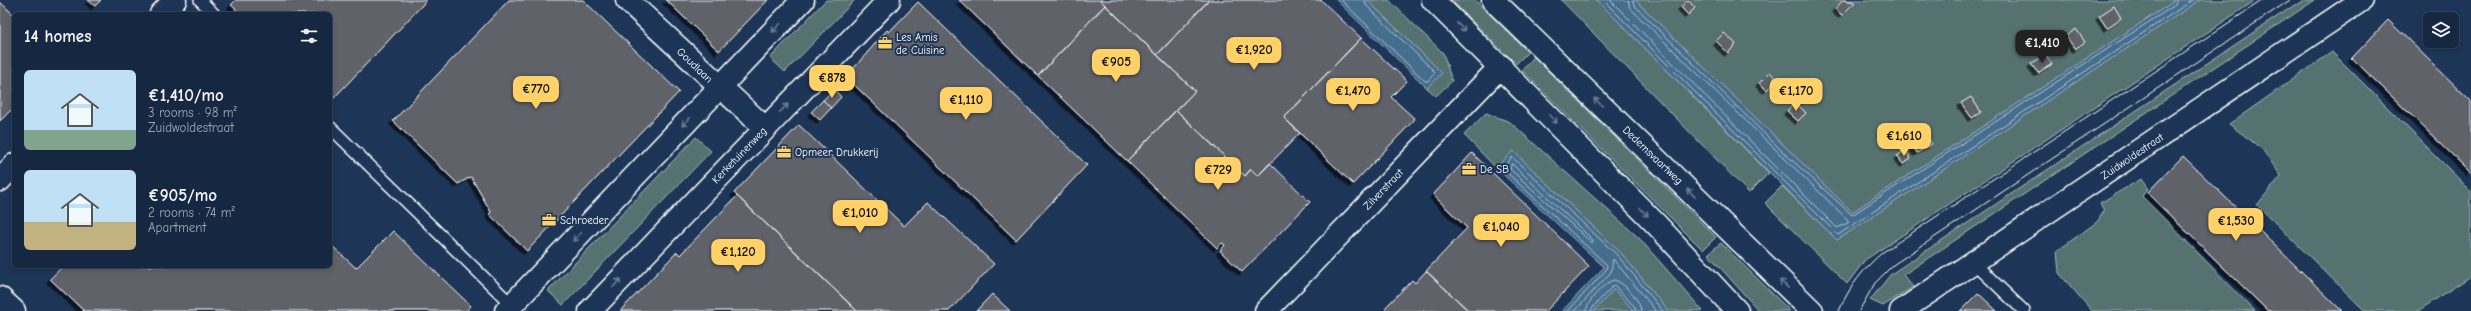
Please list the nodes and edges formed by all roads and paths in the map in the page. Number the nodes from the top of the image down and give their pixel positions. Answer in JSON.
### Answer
{"nodes":[{"id":1,"x":175,"y":0,"type":"edge"},
{"id":2,"x":200,"y":0,"type":"edge"},
{"id":3,"x":627,"y":0,"type":"edge"},
{"id":4,"x":803,"y":0,"type":"edge"},
{"id":5,"x":888,"y":0,"type":"edge"},
{"id":6,"x":1433,"y":0,"type":"edge"},
{"id":7,"x":1493,"y":0,"type":"edge"},
{"id":8,"x":2362,"y":0,"type":"edge"},
{"id":9,"x":163,"y":12,"type":"edge"},
{"id":10,"x":212,"y":12,"type":"edge"},
{"id":11,"x":1501,"y":66,"type":"junction"},
{"id":12,"x":718,"y":87,"type":"junction"},
{"id":13,"x":765,"y":128,"type":"junction"},
{"id":14,"x":332,"y":129,"type":"edge"},
{"id":15,"x":12,"y":167,"type":"edge"},
{"id":16,"x":0,"y":180,"type":"edge"},
{"id":17,"x":1974,"y":263,"type":"junction"},
{"id":18,"x":0,"y":298,"type":"edge"},
{"id":19,"x":512,"y":309,"type":"edge"},
{"id":20,"x":14,"y":311,"type":"edge"},
{"id":21,"x":590,"y":311,"type":"edge"},
{"id":22,"x":1266,"y":311,"type":"edge"},
{"id":23,"x":1737,"y":311,"type":"edge"},
{"id":24,"x":1812,"y":311,"type":"edge"},
{"id":25,"x":1901,"y":311,"type":"edge"},
{"id":26,"x":2024,"y":311,"type":"edge"}],
"edges":[{"from":1,"to":9,"type":"street"},
{"from":2,"to":10,"type":"lane"},
{"from":3,"to":12,"type":"street","name":"Goudlaan"},
{"from":4,"to":12,"type":"street","one_way":true},
{"from":13,"to":5,"type":"street","name":"Kerketuinenweg","one_way":true},
{"from":6,"to":11,"type":"street","one_way":true},
{"from":24,"to":7,"type":"street","name":"Dedemsvaartweg","one_way":true},
{"from":8,"to":17,"type":"street","name":"Zuidwoldestraat"},
{"from":11,"to":22,"type":"street","name":"Zilverstraat"},
{"from":11,"to":23,"type":"street","one_way":true},
{"from":12,"to":13,"type":"street","name":"Goudlaan"},
{"from":12,"to":19,"type":"street","one_way":true},
{"from":21,"to":13,"type":"street","name":"Kerketuinenweg","one_way":true},
{"from":14,"to":19,"type":"lane"},
{"from":15,"to":16,"type":"street"},
{"from":17,"to":25,"type":"street","name":"Zuidwoldestraat"},
{"from":17,"to":26,"type":"lane"},
{"from":18,"to":20,"type":"street"}]}
